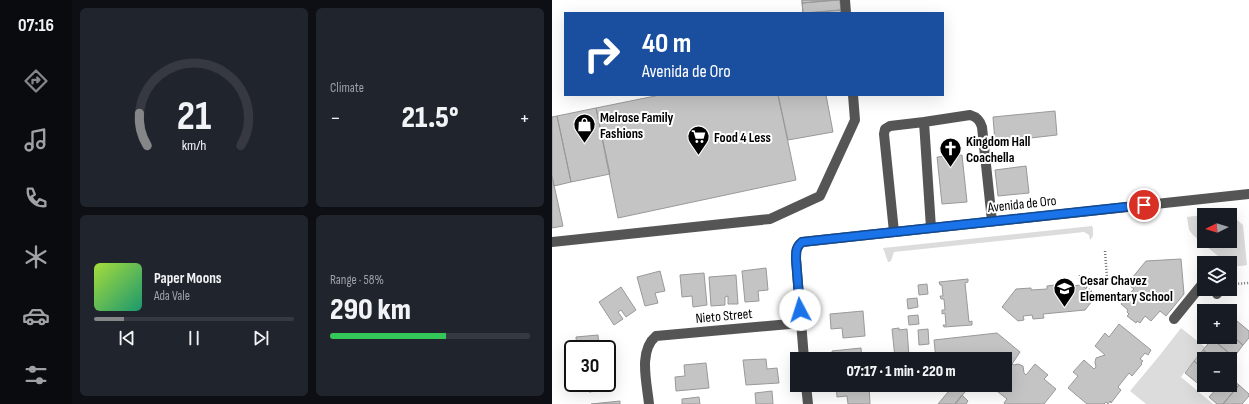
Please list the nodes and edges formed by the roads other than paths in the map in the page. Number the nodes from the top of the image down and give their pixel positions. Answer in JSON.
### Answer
{"nodes":[{"id":1,"x":845,"y":0,"type":"edge"},
{"id":2,"x":846,"y":12,"type":"edge"},
{"id":3,"x":853,"y":96,"type":"edge"},
{"id":4,"x":924,"y":122,"type":"junction"},
{"id":5,"x":1249,"y":194,"type":"edge"},
{"id":6,"x":992,"y":221,"type":"junction"},
{"id":7,"x":931,"y":228,"type":"junction"},
{"id":8,"x":894,"y":232,"type":"junction"},
{"id":9,"x":552,"y":242,"type":"edge"},
{"id":10,"x":1197,"y":291,"type":"edge"},
{"id":11,"x":1174,"y":319,"type":"dead end"},
{"id":12,"x":801,"y":323,"type":"junction"},
{"id":13,"x":803,"y":352,"type":"edge"},
{"id":14,"x":807,"y":392,"type":"edge"},
{"id":15,"x":648,"y":404,"type":"edge"},
{"id":16,"x":808,"y":404,"type":"edge"}],
"edges":[{"from":1,"to":2,"type":"street"},
{"from":3,"to":9,"type":"street"},
{"from":4,"to":6,"type":"street"},
{"from":4,"to":7,"type":"street"},
{"from":4,"to":8,"type":"street"},
{"from":5,"to":6,"type":"street","name":"Avenida de Oro"},
{"from":6,"to":7,"type":"street","name":"Avenida de Oro"},
{"from":7,"to":8,"type":"street","name":"Avenida de Oro"},
{"from":8,"to":12,"type":"street","name":"Avenida de Oro"},
{"from":10,"to":11,"type":"street"},
{"from":12,"to":13,"type":"street"},
{"from":12,"to":15,"type":"street","name":"Nieto Street"},
{"from":14,"to":16,"type":"street"}]}
